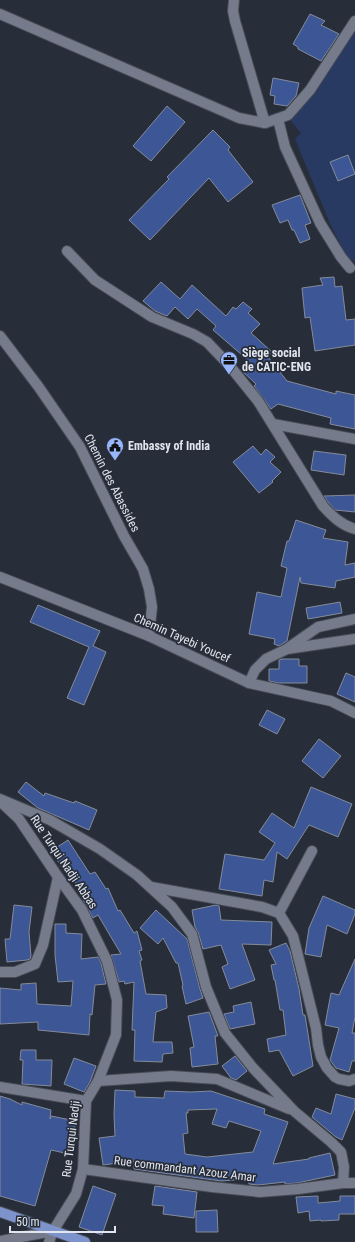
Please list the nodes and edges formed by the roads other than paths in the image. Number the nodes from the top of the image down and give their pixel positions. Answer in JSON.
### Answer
{"nodes":[{"id":1,"x":234,"y":0,"type":"edge"},
{"id":2,"x":0,"y":14,"type":"edge"},
{"id":3,"x":355,"y":21,"type":"edge"},
{"id":4,"x":278,"y":119,"type":"junction"},
{"id":5,"x":265,"y":123,"type":"junction"},
{"id":6,"x":67,"y":251,"type":"dead end"},
{"id":7,"x":350,"y":268,"type":"dead end"},
{"id":8,"x":0,"y":336,"type":"edge"},
{"id":9,"x":273,"y":424,"type":"junction"},
{"id":10,"x":355,"y":439,"type":"edge"},
{"id":11,"x":355,"y":529,"type":"edge"},
{"id":12,"x":0,"y":577,"type":"edge"},
{"id":13,"x":355,"y":619,"type":"edge"},
{"id":14,"x":149,"y":636,"type":"junction"},
{"id":15,"x":355,"y":639,"type":"edge"},
{"id":16,"x":286,"y":649,"type":"junction"},
{"id":17,"x":249,"y":683,"type":"junction"},
{"id":18,"x":355,"y":713,"type":"edge"},
{"id":19,"x":0,"y":800,"type":"edge"},
{"id":20,"x":312,"y":851,"type":"dead end"},
{"id":21,"x":58,"y":877,"type":"junction"},
{"id":22,"x":151,"y":886,"type":"junction"},
{"id":23,"x":279,"y":913,"type":"junction"},
{"id":24,"x":0,"y":972,"type":"edge"},
{"id":25,"x":355,"y":1079,"type":"edge"},
{"id":26,"x":98,"y":1081,"type":"junction"},
{"id":27,"x":0,"y":1087,"type":"edge"},
{"id":28,"x":86,"y":1101,"type":"junction"},
{"id":29,"x":294,"y":1111,"type":"junction"},
{"id":30,"x":83,"y":1169,"type":"junction"},
{"id":31,"x":342,"y":1183,"type":"junction"},
{"id":32,"x":355,"y":1183,"type":"edge"},
{"id":33,"x":0,"y":1212,"type":"edge"},
{"id":34,"x":53,"y":1231,"type":"junction"},
{"id":35,"x":0,"y":1241,"type":"edge"},
{"id":36,"x":49,"y":1242,"type":"edge"},
{"id":37,"x":84,"y":1242,"type":"edge"}],
"edges":[{"from":1,"to":5,"type":"street"},
{"from":2,"to":5,"type":"street"},
{"from":3,"to":4,"type":"street"},
{"from":4,"to":5,"type":"street"},
{"from":4,"to":7,"type":"street"},
{"from":6,"to":9,"type":"street"},
{"from":8,"to":14,"type":"street","name":"Chemin des Abassides"},
{"from":9,"to":10,"type":"street"},
{"from":9,"to":11,"type":"street"},
{"from":12,"to":14,"type":"street","name":"Chemin Tayebi Youcef"},
{"from":13,"to":16,"type":"street"},
{"from":14,"to":17,"type":"street","name":"Chemin Tayebi Youcef"},
{"from":15,"to":16,"type":"street"},
{"from":16,"to":17,"type":"street"},
{"from":17,"to":18,"type":"street","name":"Chemin Tayebi Youcef"},
{"from":19,"to":21,"type":"street","name":"Rue Turqui Nadji Abbas"},
{"from":19,"to":22,"type":"street"},
{"from":20,"to":23,"type":"street"},
{"from":21,"to":24,"type":"street"},
{"from":21,"to":26,"type":"street","name":"Rue Turqui Nadji Abbas"},
{"from":22,"to":23,"type":"street"},
{"from":22,"to":29,"type":"street"},
{"from":23,"to":25,"type":"street"},
{"from":26,"to":28,"type":"street","name":"Rue Turqui Nadji"},
{"from":26,"to":29,"type":"street"},
{"from":27,"to":28,"type":"street"},
{"from":28,"to":30,"type":"street","name":"Rue Turqui Nadji"},
{"from":29,"to":31,"type":"street"},
{"from":30,"to":31,"type":"street","name":"Rue commandant Azouz Amar"},
{"from":30,"to":34,"type":"street","name":"Rue Turqui Nadji"},
{"from":31,"to":32,"type":"street","name":"Rue commandant Azouz Amar"},
{"from":33,"to":34,"type":"main road"},
{"from":34,"to":35,"type":"street"},
{"from":34,"to":36,"type":"street","name":"Rue Turqui Nadji"},
{"from":34,"to":37,"type":"main road"}]}
